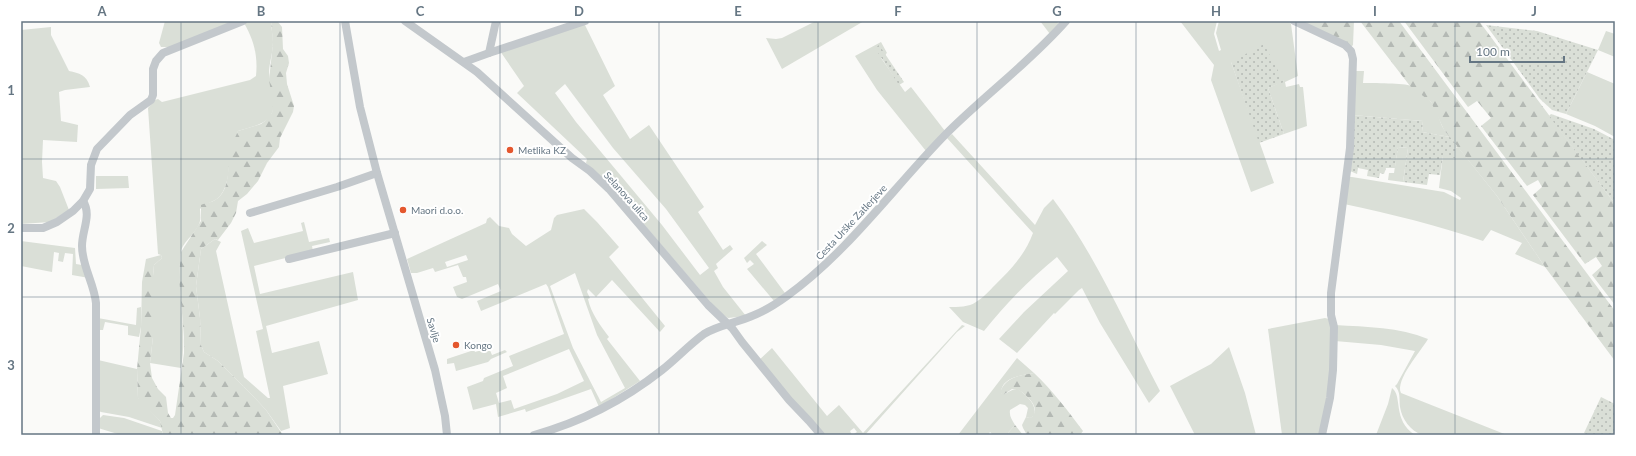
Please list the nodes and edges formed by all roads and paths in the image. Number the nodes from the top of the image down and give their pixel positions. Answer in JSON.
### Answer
{"nodes":[{"id":1,"x":242,"y":21,"type":"edge"},
{"id":2,"x":344,"y":21,"type":"edge"},
{"id":3,"x":405,"y":21,"type":"edge"},
{"id":4,"x":585,"y":21,"type":"edge"},
{"id":5,"x":1066,"y":21,"type":"edge"},
{"id":6,"x":1294,"y":21,"type":"edge"},
{"id":7,"x":498,"y":22,"type":"edge"},
{"id":8,"x":489,"y":53,"type":"junction"},
{"id":9,"x":464,"y":62,"type":"junction"},
{"id":10,"x":377,"y":173,"type":"junction"},
{"id":11,"x":83,"y":201,"type":"junction"},
{"id":12,"x":250,"y":213,"type":"dead end"},
{"id":13,"x":21,"y":228,"type":"edge"},
{"id":14,"x":395,"y":233,"type":"junction"},
{"id":15,"x":289,"y":259,"type":"dead end"},
{"id":16,"x":727,"y":324,"type":"junction"},
{"id":17,"x":96,"y":435,"type":"edge"},
{"id":18,"x":446,"y":435,"type":"edge"},
{"id":19,"x":534,"y":435,"type":"edge"},
{"id":20,"x":821,"y":435,"type":"edge"},
{"id":21,"x":1322,"y":435,"type":"edge"}],
"edges":[{"from":1,"to":11,"type":"street"},
{"from":2,"to":10,"type":"street","name":"Savlje"},
{"from":3,"to":9,"type":"street","name":"Selanova ulica"},
{"from":4,"to":8,"type":"street"},
{"from":5,"to":16,"type":"street","name":"Cesta Urške Zatlerjeve"},
{"from":6,"to":21,"type":"street"},
{"from":7,"to":8,"type":"street"},
{"from":8,"to":9,"type":"street"},
{"from":9,"to":16,"type":"street","name":"Selanova ulica"},
{"from":10,"to":12,"type":"street"},
{"from":10,"to":14,"type":"street","name":"Savlje"},
{"from":11,"to":13,"type":"street"},
{"from":11,"to":17,"type":"street"},
{"from":14,"to":15,"type":"street"},
{"from":14,"to":18,"type":"street","name":"Savlje"},
{"from":16,"to":19,"type":"street","name":"Cesta Urške Zatlerjeve"},
{"from":16,"to":20,"type":"street","name":"Selanova ulica"}]}
